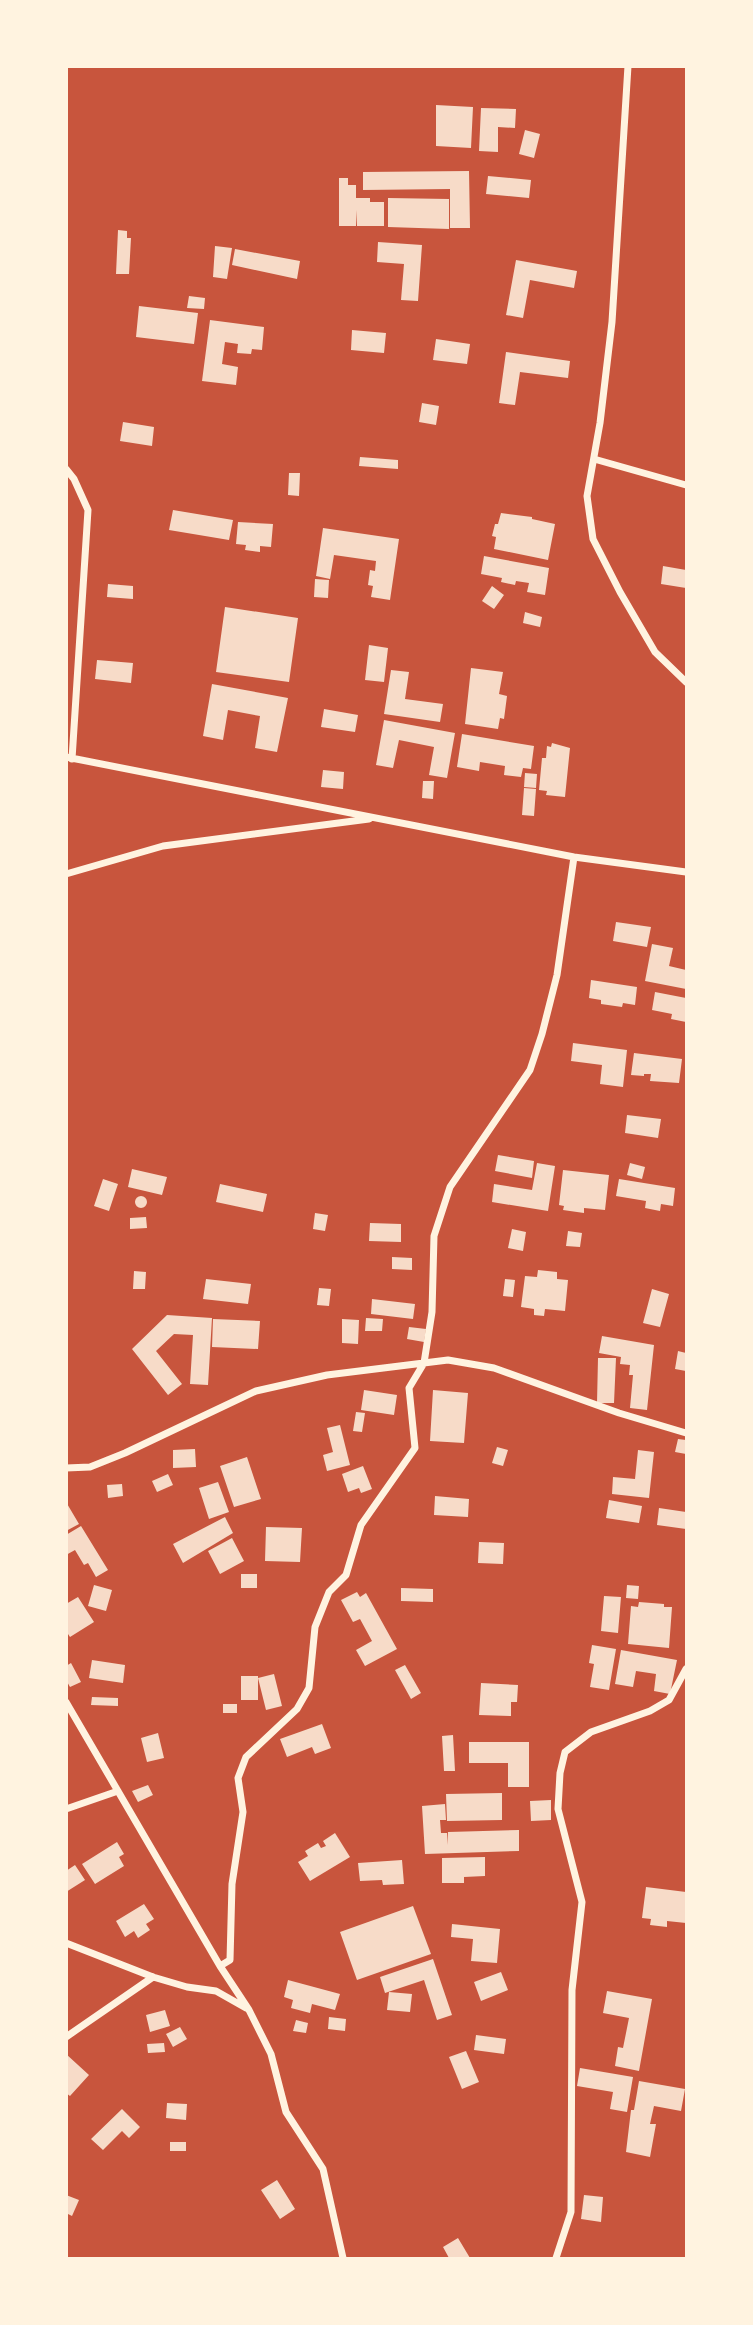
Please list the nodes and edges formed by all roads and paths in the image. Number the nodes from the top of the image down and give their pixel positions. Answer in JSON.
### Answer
{"nodes":[{"id":1,"x":628,"y":66,"type":"edge"},
{"id":2,"x":594,"y":459,"type":"junction"},
{"id":3,"x":66,"y":469,"type":"edge"},
{"id":4,"x":687,"y":485,"type":"edge"},
{"id":5,"x":687,"y":682,"type":"edge"},
{"id":6,"x":69,"y":758,"type":"edge"},
{"id":7,"x":376,"y":818,"type":"junction"},
{"id":8,"x":574,"y":858,"type":"junction"},
{"id":9,"x":687,"y":872,"type":"edge"},
{"id":10,"x":66,"y":874,"type":"edge"},
{"id":11,"x":424,"y":1363,"type":"junction"},
{"id":12,"x":687,"y":1433,"type":"edge"},
{"id":13,"x":66,"y":1468,"type":"edge"},
{"id":14,"x":687,"y":1669,"type":"edge"},
{"id":15,"x":66,"y":1702,"type":"edge"},
{"id":16,"x":118,"y":1791,"type":"junction"},
{"id":17,"x":66,"y":1809,"type":"edge"},
{"id":18,"x":66,"y":1943,"type":"edge"},
{"id":19,"x":220,"y":1966,"type":"junction"},
{"id":20,"x":153,"y":1977,"type":"junction"},
{"id":21,"x":249,"y":2010,"type":"junction"},
{"id":22,"x":66,"y":2037,"type":"edge"},
{"id":23,"x":343,"y":2259,"type":"edge"},
{"id":24,"x":556,"y":2259,"type":"edge"}],
"edges":[{"from":1,"to":2,"type":"street"},
{"from":2,"to":4,"type":"street"},
{"from":2,"to":5,"type":"street"},
{"from":3,"to":6,"type":"street"},
{"from":6,"to":7,"type":"street"},
{"from":7,"to":8,"type":"street"},
{"from":7,"to":10,"type":"street"},
{"from":8,"to":9,"type":"street"},
{"from":8,"to":11,"type":"street"},
{"from":11,"to":12,"type":"street"},
{"from":11,"to":13,"type":"street"},
{"from":11,"to":19,"type":"street"},
{"from":14,"to":24,"type":"street"},
{"from":15,"to":16,"type":"street"},
{"from":16,"to":17,"type":"street"},
{"from":16,"to":19,"type":"street"},
{"from":18,"to":20,"type":"street"},
{"from":19,"to":21,"type":"street"},
{"from":20,"to":21,"type":"street"},
{"from":20,"to":22,"type":"street"},
{"from":21,"to":23,"type":"street"}]}
